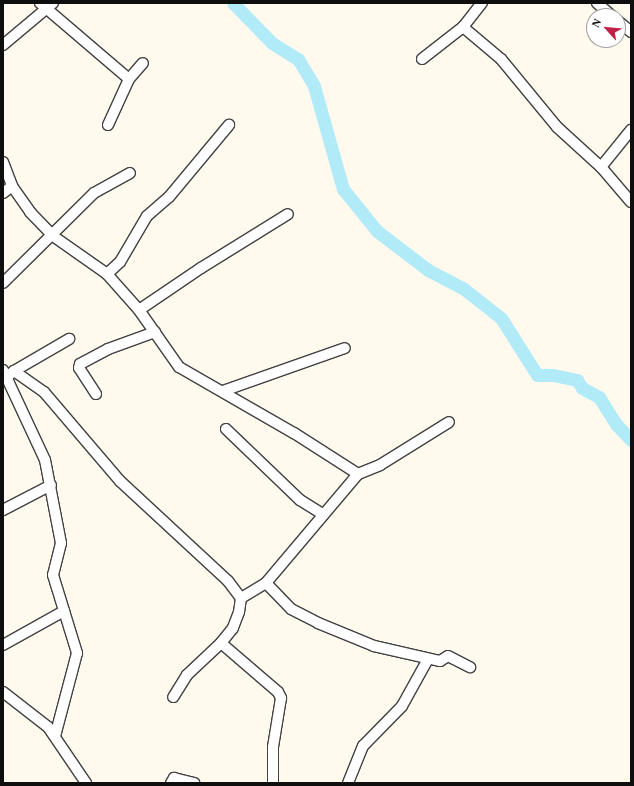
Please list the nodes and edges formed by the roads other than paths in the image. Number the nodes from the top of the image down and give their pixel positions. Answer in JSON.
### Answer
{"nodes":[{"id":1,"x":482,"y":3,"type":"edge"},
{"id":2,"x":47,"y":5,"type":"edge"},
{"id":3,"x":463,"y":27,"type":"junction"},
{"id":4,"x":3,"y":45,"type":"edge"},
{"id":5,"x":422,"y":59,"type":"dead end"},
{"id":6,"x":143,"y":63,"type":"dead end"},
{"id":7,"x":129,"y":79,"type":"junction"},
{"id":8,"x":108,"y":125,"type":"dead end"},
{"id":9,"x":229,"y":125,"type":"dead end"},
{"id":10,"x":631,"y":130,"type":"edge"},
{"id":11,"x":3,"y":162,"type":"edge"},
{"id":12,"x":601,"y":167,"type":"junction"},
{"id":13,"x":130,"y":173,"type":"dead end"},
{"id":14,"x":12,"y":186,"type":"junction"},
{"id":15,"x":3,"y":193,"type":"edge"},
{"id":16,"x":631,"y":202,"type":"edge"},
{"id":17,"x":288,"y":214,"type":"dead end"},
{"id":18,"x":53,"y":236,"type":"junction"},
{"id":19,"x":107,"y":274,"type":"junction"},
{"id":20,"x":3,"y":283,"type":"edge"},
{"id":21,"x":139,"y":310,"type":"junction"},
{"id":22,"x":155,"y":332,"type":"junction"},
{"id":23,"x":69,"y":339,"type":"dead end"},
{"id":24,"x":345,"y":348,"type":"dead end"},
{"id":25,"x":8,"y":373,"type":"edge"},
{"id":26,"x":223,"y":391,"type":"junction"},
{"id":27,"x":96,"y":394,"type":"dead end"},
{"id":28,"x":449,"y":422,"type":"dead end"},
{"id":29,"x":226,"y":428,"type":"dead end"},
{"id":30,"x":358,"y":474,"type":"junction"},
{"id":31,"x":51,"y":485,"type":"junction"},
{"id":32,"x":3,"y":510,"type":"edge"},
{"id":33,"x":322,"y":514,"type":"junction"},
{"id":34,"x":266,"y":583,"type":"junction"},
{"id":35,"x":241,"y":598,"type":"junction"},
{"id":36,"x":64,"y":611,"type":"junction"},
{"id":37,"x":221,"y":643,"type":"junction"},
{"id":38,"x":3,"y":645,"type":"edge"},
{"id":39,"x":428,"y":659,"type":"junction"},
{"id":40,"x":470,"y":666,"type":"dead end"},
{"id":41,"x":3,"y":692,"type":"edge"},
{"id":42,"x":173,"y":697,"type":"dead end"},
{"id":43,"x":55,"y":736,"type":"junction"},
{"id":44,"x":86,"y":783,"type":"edge"},
{"id":45,"x":171,"y":783,"type":"edge"},
{"id":46,"x":194,"y":783,"type":"edge"},
{"id":47,"x":273,"y":783,"type":"edge"},
{"id":48,"x":348,"y":783,"type":"edge"}],
"edges":[{"from":1,"to":3,"type":"street"},
{"from":2,"to":4,"type":"street"},
{"from":2,"to":7,"type":"street"},
{"from":3,"to":5,"type":"street"},
{"from":3,"to":12,"type":"street"},
{"from":6,"to":7,"type":"street"},
{"from":7,"to":8,"type":"street"},
{"from":9,"to":19,"type":"street"},
{"from":10,"to":12,"type":"street"},
{"from":11,"to":14,"type":"street"},
{"from":12,"to":16,"type":"street"},
{"from":13,"to":18,"type":"street"},
{"from":14,"to":15,"type":"street"},
{"from":14,"to":18,"type":"street"},
{"from":17,"to":21,"type":"street"},
{"from":18,"to":19,"type":"street"},
{"from":18,"to":20,"type":"street"},
{"from":19,"to":21,"type":"street"},
{"from":21,"to":22,"type":"street"},
{"from":22,"to":26,"type":"street"},
{"from":22,"to":27,"type":"street"},
{"from":23,"to":25,"type":"street"},
{"from":24,"to":26,"type":"street"},
{"from":25,"to":31,"type":"street"},
{"from":25,"to":35,"type":"street"},
{"from":26,"to":30,"type":"street"},
{"from":28,"to":30,"type":"street"},
{"from":29,"to":33,"type":"street"},
{"from":30,"to":33,"type":"street"},
{"from":31,"to":32,"type":"street"},
{"from":31,"to":36,"type":"street"},
{"from":33,"to":34,"type":"street"},
{"from":34,"to":35,"type":"street"},
{"from":34,"to":39,"type":"street"},
{"from":35,"to":37,"type":"street"},
{"from":36,"to":38,"type":"street"},
{"from":36,"to":43,"type":"street"},
{"from":37,"to":42,"type":"street"},
{"from":37,"to":47,"type":"street"},
{"from":39,"to":40,"type":"street"},
{"from":39,"to":48,"type":"street"},
{"from":41,"to":43,"type":"street"},
{"from":43,"to":44,"type":"street"},
{"from":45,"to":46,"type":"street"}]}
